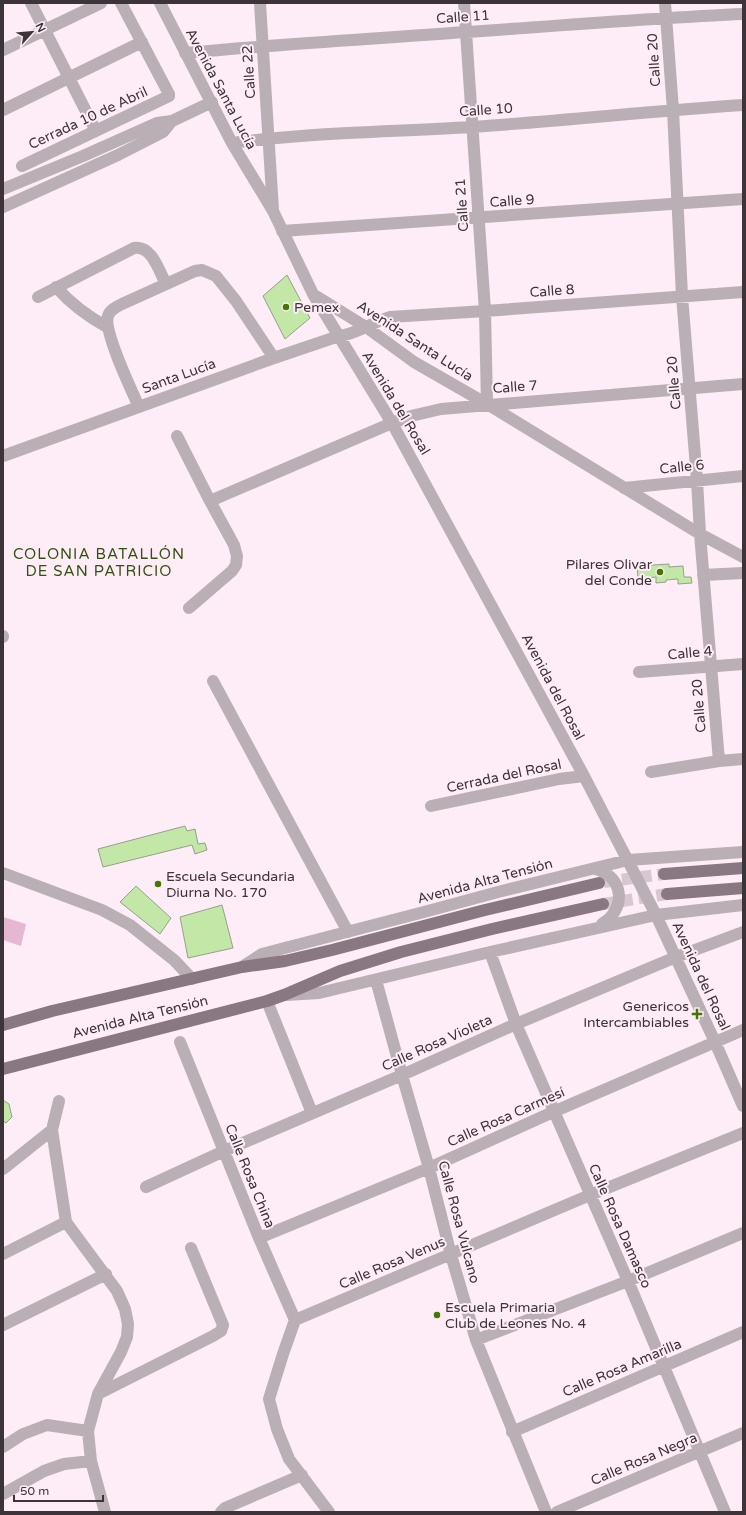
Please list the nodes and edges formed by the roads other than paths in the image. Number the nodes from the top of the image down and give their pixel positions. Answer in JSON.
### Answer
{"nodes":[{"id":1,"x":31,"y":3,"type":"edge"},
{"id":2,"x":101,"y":3,"type":"edge"},
{"id":3,"x":121,"y":3,"type":"edge"},
{"id":4,"x":160,"y":3,"type":"edge"},
{"id":5,"x":260,"y":3,"type":"edge"},
{"id":6,"x":464,"y":3,"type":"edge"},
{"id":7,"x":665,"y":3,"type":"edge"},
{"id":8,"x":743,"y":14,"type":"edge"},
{"id":9,"x":666,"y":17,"type":"junction"},
{"id":10,"x":44,"y":30,"type":"junction"},
{"id":11,"x":466,"y":32,"type":"junction"},
{"id":12,"x":142,"y":42,"type":"junction"},
{"id":13,"x":263,"y":46,"type":"junction"},
{"id":14,"x":3,"y":50,"type":"edge"},
{"id":15,"x":185,"y":53,"type":"junction"},
{"id":16,"x":69,"y":79,"type":"junction"},
{"id":17,"x":212,"y":102,"type":"junction"},
{"id":18,"x":743,"y":105,"type":"edge"},
{"id":19,"x":3,"y":110,"type":"edge"},
{"id":20,"x":673,"y":110,"type":"junction"},
{"id":21,"x":172,"y":121,"type":"junction"},
{"id":22,"x":472,"y":127,"type":"junction"},
{"id":23,"x":96,"y":131,"type":"junction"},
{"id":24,"x":269,"y":138,"type":"junction"},
{"id":25,"x":232,"y":143,"type":"junction"},
{"id":26,"x":22,"y":166,"type":"dead end"},
{"id":27,"x":5,"y":184,"type":"edge"},
{"id":28,"x":743,"y":199,"type":"edge"},
{"id":29,"x":15,"y":201,"type":"junction"},
{"id":30,"x":678,"y":204,"type":"junction"},
{"id":31,"x":3,"y":207,"type":"edge"},
{"id":32,"x":273,"y":211,"type":"junction"},
{"id":33,"x":478,"y":218,"type":"junction"},
{"id":34,"x":282,"y":231,"type":"junction"},
{"id":35,"x":166,"y":284,"type":"junction"},
{"id":36,"x":56,"y":287,"type":"junction"},
{"id":37,"x":743,"y":292,"type":"edge"},
{"id":38,"x":313,"y":294,"type":"junction"},
{"id":39,"x":682,"y":296,"type":"junction"},
{"id":40,"x":38,"y":297,"type":"dead end"},
{"id":41,"x":485,"y":311,"type":"junction"},
{"id":42,"x":107,"y":327,"type":"junction"},
{"id":43,"x":366,"y":327,"type":"junction"},
{"id":44,"x":339,"y":336,"type":"junction"},
{"id":45,"x":274,"y":358,"type":"junction"},
{"id":46,"x":743,"y":384,"type":"edge"},
{"id":47,"x":689,"y":388,"type":"junction"},
{"id":48,"x":487,"y":404,"type":"junction"},
{"id":49,"x":139,"y":407,"type":"junction"},
{"id":50,"x":392,"y":423,"type":"junction"},
{"id":51,"x":178,"y":436,"type":"dead end"},
{"id":52,"x":3,"y":456,"type":"edge"},
{"id":53,"x":743,"y":476,"type":"edge"},
{"id":54,"x":697,"y":480,"type":"junction"},
{"id":55,"x":624,"y":488,"type":"junction"},
{"id":56,"x":210,"y":501,"type":"junction"},
{"id":57,"x":700,"y":534,"type":"junction"},
{"id":58,"x":743,"y":557,"type":"edge"},
{"id":59,"x":743,"y":573,"type":"edge"},
{"id":60,"x":703,"y":575,"type":"junction"},
{"id":61,"x":189,"y":608,"type":"dead end"},
{"id":62,"x":743,"y":664,"type":"edge"},
{"id":63,"x":710,"y":666,"type":"junction"},
{"id":64,"x":639,"y":672,"type":"dead end"},
{"id":65,"x":213,"y":681,"type":"dead end"},
{"id":66,"x":743,"y":758,"type":"edge"},
{"id":67,"x":719,"y":761,"type":"junction"},
{"id":68,"x":651,"y":772,"type":"dead end"},
{"id":69,"x":584,"y":776,"type":"junction"},
{"id":70,"x":431,"y":806,"type":"dead end"},
{"id":71,"x":743,"y":852,"type":"edge"},
{"id":72,"x":628,"y":860,"type":"junction"},
{"id":73,"x":743,"y":868,"type":"edge"},
{"id":74,"x":595,"y":869,"type":"junction"},
{"id":75,"x":3,"y":873,"type":"edge"},
{"id":76,"x":664,"y":874,"type":"tunnel mouth"},
{"id":77,"x":599,"y":883,"type":"tunnel mouth"},
{"id":78,"x":743,"y":888,"type":"edge"},
{"id":79,"x":667,"y":894,"type":"tunnel mouth"},
{"id":80,"x":603,"y":904,"type":"tunnel mouth"},
{"id":81,"x":743,"y":905,"type":"edge"},
{"id":82,"x":656,"y":914,"type":"junction"},
{"id":83,"x":597,"y":927,"type":"junction"},
{"id":84,"x":348,"y":932,"type":"junction"},
{"id":85,"x":743,"y":932,"type":"edge"},
{"id":86,"x":490,"y":952,"type":"junction"},
{"id":87,"x":676,"y":958,"type":"junction"},
{"id":88,"x":242,"y":967,"type":"junction"},
{"id":89,"x":192,"y":979,"type":"junction"},
{"id":90,"x":376,"y":980,"type":"junction"},
{"id":91,"x":284,"y":995,"type":"junction"},
{"id":92,"x":267,"y":1001,"type":"junction"},
{"id":93,"x":516,"y":1024,"type":"junction"},
{"id":94,"x":3,"y":1025,"type":"edge"},
{"id":95,"x":743,"y":1030,"type":"edge"},
{"id":96,"x":180,"y":1042,"type":"dead end"},
{"id":97,"x":715,"y":1042,"type":"junction"},
{"id":98,"x":3,"y":1069,"type":"edge"},
{"id":99,"x":402,"y":1075,"type":"junction"},
{"id":100,"x":59,"y":1101,"type":"dead end"},
{"id":101,"x":743,"y":1106,"type":"edge"},
{"id":102,"x":553,"y":1112,"type":"junction"},
{"id":103,"x":312,"y":1113,"type":"junction"},
{"id":104,"x":52,"y":1130,"type":"junction"},
{"id":105,"x":743,"y":1133,"type":"edge"},
{"id":106,"x":224,"y":1150,"type":"junction"},
{"id":107,"x":429,"y":1168,"type":"junction"},
{"id":108,"x":3,"y":1169,"type":"edge"},
{"id":109,"x":146,"y":1187,"type":"dead end"},
{"id":110,"x":590,"y":1195,"type":"junction"},
{"id":111,"x":66,"y":1222,"type":"junction"},
{"id":112,"x":743,"y":1233,"type":"edge"},
{"id":113,"x":259,"y":1238,"type":"junction"},
{"id":114,"x":191,"y":1248,"type":"dead end"},
{"id":115,"x":3,"y":1254,"type":"edge"},
{"id":116,"x":451,"y":1255,"type":"junction"},
{"id":117,"x":106,"y":1274,"type":"junction"},
{"id":118,"x":628,"y":1281,"type":"junction"},
{"id":119,"x":295,"y":1320,"type":"junction"},
{"id":120,"x":3,"y":1325,"type":"edge"},
{"id":121,"x":743,"y":1332,"type":"edge"},
{"id":122,"x":476,"y":1340,"type":"junction"},
{"id":123,"x":663,"y":1367,"type":"junction"},
{"id":124,"x":98,"y":1394,"type":"junction"},
{"id":125,"x":88,"y":1431,"type":"junction"},
{"id":126,"x":512,"y":1432,"type":"junction"},
{"id":127,"x":743,"y":1433,"type":"edge"},
{"id":128,"x":3,"y":1447,"type":"edge"},
{"id":129,"x":700,"y":1451,"type":"junction"},
{"id":130,"x":91,"y":1462,"type":"junction"},
{"id":131,"x":302,"y":1475,"type":"junction"},
{"id":132,"x":3,"y":1494,"type":"edge"},
{"id":133,"x":104,"y":1506,"type":"edge"},
{"id":134,"x":223,"y":1510,"type":"edge"},
{"id":135,"x":115,"y":1512,"type":"edge"},
{"id":136,"x":329,"y":1512,"type":"edge"},
{"id":137,"x":546,"y":1512,"type":"edge"},
{"id":138,"x":556,"y":1512,"type":"edge"},
{"id":139,"x":725,"y":1512,"type":"edge"}],
"edges":[{"from":1,"to":10,"type":"street"},
{"from":2,"to":10,"type":"street"},
{"from":3,"to":12,"type":"street"},
{"from":4,"to":15,"type":"street","name":"Avenida Santa Lucía"},
{"from":5,"to":13,"type":"street","name":"Calle 22"},
{"from":6,"to":11,"type":"street","name":"Calle 21"},
{"from":7,"to":9,"type":"street","name":"Calle 20"},
{"from":8,"to":9,"type":"street","name":"Calle 11"},
{"from":9,"to":11,"type":"street","name":"Calle 11"},
{"from":9,"to":20,"type":"street","name":"Calle 20"},
{"from":10,"to":14,"type":"street"},
{"from":10,"to":16,"type":"street"},
{"from":11,"to":13,"type":"street","name":"Calle 11"},
{"from":11,"to":22,"type":"street","name":"Calle 21"},
{"from":12,"to":16,"type":"street"},
{"from":12,"to":23,"type":"street","name":"Cerrada 10 de Abril"},
{"from":13,"to":15,"type":"street","name":"Calle 11"},
{"from":13,"to":24,"type":"street","name":"Calle 22"},
{"from":15,"to":17,"type":"street","name":"Avenida Santa Lucía"},
{"from":16,"to":19,"type":"street"},
{"from":16,"to":23,"type":"street"},
{"from":17,"to":21,"type":"street"},
{"from":17,"to":25,"type":"street","name":"Avenida Santa Lucía"},
{"from":18,"to":20,"type":"street","name":"Calle 10"},
{"from":20,"to":22,"type":"street","name":"Calle 10"},
{"from":20,"to":30,"type":"street","name":"Calle 20"},
{"from":21,"to":27,"type":"street"},
{"from":21,"to":29,"type":"street"},
{"from":22,"to":24,"type":"street","name":"Calle 10"},
{"from":22,"to":33,"type":"street","name":"Calle 21"},
{"from":23,"to":26,"type":"street","name":"Cerrada 10 de Abril"},
{"from":24,"to":25,"type":"street","name":"Calle 10"},
{"from":24,"to":32,"type":"street","name":"Calle 22"},
{"from":25,"to":32,"type":"street","name":"Avenida Santa Lucía"},
{"from":27,"to":29,"type":"street"},
{"from":28,"to":30,"type":"street","name":"Calle 9"},
{"from":29,"to":31,"type":"street"},
{"from":30,"to":33,"type":"street","name":"Calle 9"},
{"from":30,"to":39,"type":"street","name":"Calle 20"},
{"from":32,"to":34,"type":"street","name":"Avenida Santa Lucía"},
{"from":33,"to":34,"type":"street","name":"Calle 9"},
{"from":33,"to":41,"type":"street","name":"Calle 21"},
{"from":34,"to":38,"type":"street","name":"Avenida Santa Lucía"},
{"from":35,"to":36,"type":"street"},
{"from":35,"to":42,"type":"street"},
{"from":35,"to":45,"type":"street"},
{"from":36,"to":40,"type":"street"},
{"from":36,"to":42,"type":"street"},
{"from":37,"to":39,"type":"street","name":"Calle 8"},
{"from":38,"to":43,"type":"street","name":"Avenida Santa Lucía"},
{"from":38,"to":44,"type":"street","name":"Avenida del Rosal"},
{"from":39,"to":41,"type":"street","name":"Calle 8"},
{"from":39,"to":47,"type":"street","name":"Calle 20"},
{"from":41,"to":43,"type":"street","name":"Calle 8"},
{"from":41,"to":48,"type":"street","name":"Calle 21"},
{"from":42,"to":49,"type":"street"},
{"from":43,"to":44,"type":"street","name":"Santa Lucía"},
{"from":43,"to":48,"type":"street","name":"Avenida Santa Lucía"},
{"from":44,"to":45,"type":"street","name":"Santa Lucía"},
{"from":44,"to":50,"type":"street","name":"Avenida del Rosal"},
{"from":45,"to":49,"type":"street","name":"Santa Lucía"},
{"from":46,"to":47,"type":"street","name":"Calle 7"},
{"from":47,"to":48,"type":"street","name":"Calle 7"},
{"from":47,"to":54,"type":"street","name":"Calle 20"},
{"from":48,"to":50,"type":"street","name":"Calle 7"},
{"from":48,"to":55,"type":"street","name":"Avenida Santa Lucía"},
{"from":49,"to":52,"type":"street","name":"Santa Lucía"},
{"from":50,"to":56,"type":"street","name":"Calle 7"},
{"from":50,"to":69,"type":"street","name":"Avenida del Rosal"},
{"from":51,"to":56,"type":"street"},
{"from":53,"to":54,"type":"street","name":"Calle 6"},
{"from":54,"to":55,"type":"street","name":"Calle 6"},
{"from":54,"to":57,"type":"street","name":"Calle 20"},
{"from":55,"to":57,"type":"street","name":"Avenida Santa Lucía"},
{"from":56,"to":61,"type":"street"},
{"from":57,"to":58,"type":"street","name":"Avenida Santa Lucía"},
{"from":57,"to":60,"type":"street","name":"Calle 20"},
{"from":59,"to":60,"type":"street"},
{"from":60,"to":63,"type":"street","name":"Calle 20"},
{"from":62,"to":63,"type":"street","name":"Calle 4"},
{"from":63,"to":64,"type":"street","name":"Calle 4"},
{"from":63,"to":67,"type":"street","name":"Calle 20"},
{"from":65,"to":84,"type":"street"},
{"from":66,"to":67,"type":"street"},
{"from":67,"to":68,"type":"street"},
{"from":69,"to":70,"type":"street","name":"Cerrada del Rosal"},
{"from":69,"to":72,"type":"street","name":"Avenida del Rosal"},
{"from":71,"to":72,"type":"street","name":"Avenida Alta Tensión"},
{"from":72,"to":74,"type":"street","name":"Avenida Alta Tensión"},
{"from":72,"to":82,"type":"street","name":"Avenida del Rosal"},
{"from":73,"to":76,"type":"main road"},
{"from":74,"to":83,"type":"street"},
{"from":74,"to":84,"type":"street","name":"Avenida Alta Tensión"},
{"from":75,"to":89,"type":"street"},
{"from":77,"to":88,"type":"main road","name":"Avenida Alta Tensión"},
{"from":78,"to":79,"type":"main road"},
{"from":80,"to":91,"type":"main road","name":"Avenida Alta Tensión"},
{"from":81,"to":82,"type":"street","name":"Avenida Alta Tensión"},
{"from":82,"to":83,"type":"street","name":"Avenida Alta Tensión"},
{"from":82,"to":87,"type":"street","name":"Avenida del Rosal"},
{"from":83,"to":86,"type":"street","name":"Avenida Alta Tensión"},
{"from":84,"to":88,"type":"street","name":"Avenida Alta Tensión"},
{"from":85,"to":87,"type":"street","name":"Calle Rosa Violeta"},
{"from":86,"to":90,"type":"street","name":"Avenida Alta Tensión"},
{"from":86,"to":93,"type":"street","name":"Calle Rosa Damasco"},
{"from":87,"to":93,"type":"street","name":"Calle Rosa Violeta"},
{"from":87,"to":97,"type":"street","name":"Avenida del Rosal"},
{"from":88,"to":89,"type":"main road","name":"Avenida Alta Tensión"},
{"from":89,"to":94,"type":"main road","name":"Avenida Alta Tensión"},
{"from":90,"to":91,"type":"street","name":"Avenida Alta Tensión"},
{"from":90,"to":99,"type":"street","name":"Calle Rosa Vulcano"},
{"from":91,"to":92,"type":"main road","name":"Avenida Alta Tensión"},
{"from":92,"to":98,"type":"main road","name":"Avenida Alta Tensión"},
{"from":92,"to":103,"type":"street"},
{"from":93,"to":99,"type":"street","name":"Calle Rosa Violeta"},
{"from":93,"to":102,"type":"street","name":"Calle Rosa Damasco"},
{"from":95,"to":97,"type":"street","name":"Calle Rosa Carmesí"},
{"from":96,"to":106,"type":"street","name":"Calle Rosa China"},
{"from":97,"to":101,"type":"street","name":"Avenida del Rosal"},
{"from":97,"to":102,"type":"street","name":"Calle Rosa Carmesí"},
{"from":99,"to":103,"type":"street","name":"Calle Rosa Violeta"},
{"from":99,"to":107,"type":"street","name":"Calle Rosa Vulcano"},
{"from":100,"to":104,"type":"street"},
{"from":102,"to":107,"type":"street","name":"Calle Rosa Carmesí"},
{"from":102,"to":110,"type":"street","name":"Calle Rosa Damasco"},
{"from":103,"to":106,"type":"street","name":"Calle Rosa Violeta"},
{"from":104,"to":108,"type":"street"},
{"from":104,"to":111,"type":"street"},
{"from":105,"to":110,"type":"street","name":"Calle Rosa Venus"},
{"from":106,"to":109,"type":"street","name":"Calle Rosa Violeta"},
{"from":106,"to":113,"type":"street","name":"Calle Rosa China"},
{"from":107,"to":113,"type":"street","name":"Calle Rosa Carmesí"},
{"from":107,"to":116,"type":"street","name":"Calle Rosa Vulcano"},
{"from":110,"to":116,"type":"street","name":"Calle Rosa Venus"},
{"from":110,"to":118,"type":"street","name":"Calle Rosa Damasco"},
{"from":111,"to":115,"type":"street"},
{"from":111,"to":117,"type":"street"},
{"from":112,"to":118,"type":"street"},
{"from":113,"to":119,"type":"street","name":"Calle Rosa China"},
{"from":114,"to":124,"type":"street"},
{"from":116,"to":119,"type":"street","name":"Calle Rosa Venus"},
{"from":116,"to":122,"type":"street","name":"Calle Rosa Vulcano"},
{"from":117,"to":120,"type":"street"},
{"from":117,"to":124,"type":"street"},
{"from":118,"to":122,"type":"street"},
{"from":118,"to":123,"type":"street","name":"Calle Rosa Damasco"},
{"from":119,"to":131,"type":"street"},
{"from":121,"to":123,"type":"street","name":"Calle Rosa Amarilla"},
{"from":122,"to":126,"type":"street","name":"Calle Rosa Vulcano"},
{"from":123,"to":126,"type":"street","name":"Calle Rosa Amarilla"},
{"from":123,"to":129,"type":"street","name":"Calle Rosa Damasco"},
{"from":124,"to":125,"type":"street"},
{"from":125,"to":128,"type":"street"},
{"from":125,"to":130,"type":"street"},
{"from":126,"to":137,"type":"street","name":"Calle Rosa Vulcano"},
{"from":127,"to":129,"type":"street","name":"Calle Rosa Negra"},
{"from":129,"to":138,"type":"street","name":"Calle Rosa Negra"},
{"from":129,"to":139,"type":"street","name":"Calle Rosa Damasco"},
{"from":130,"to":132,"type":"street"},
{"from":130,"to":133,"type":"street"},
{"from":131,"to":134,"type":"street"},
{"from":131,"to":136,"type":"street"},
{"from":133,"to":135,"type":"street"}]}
